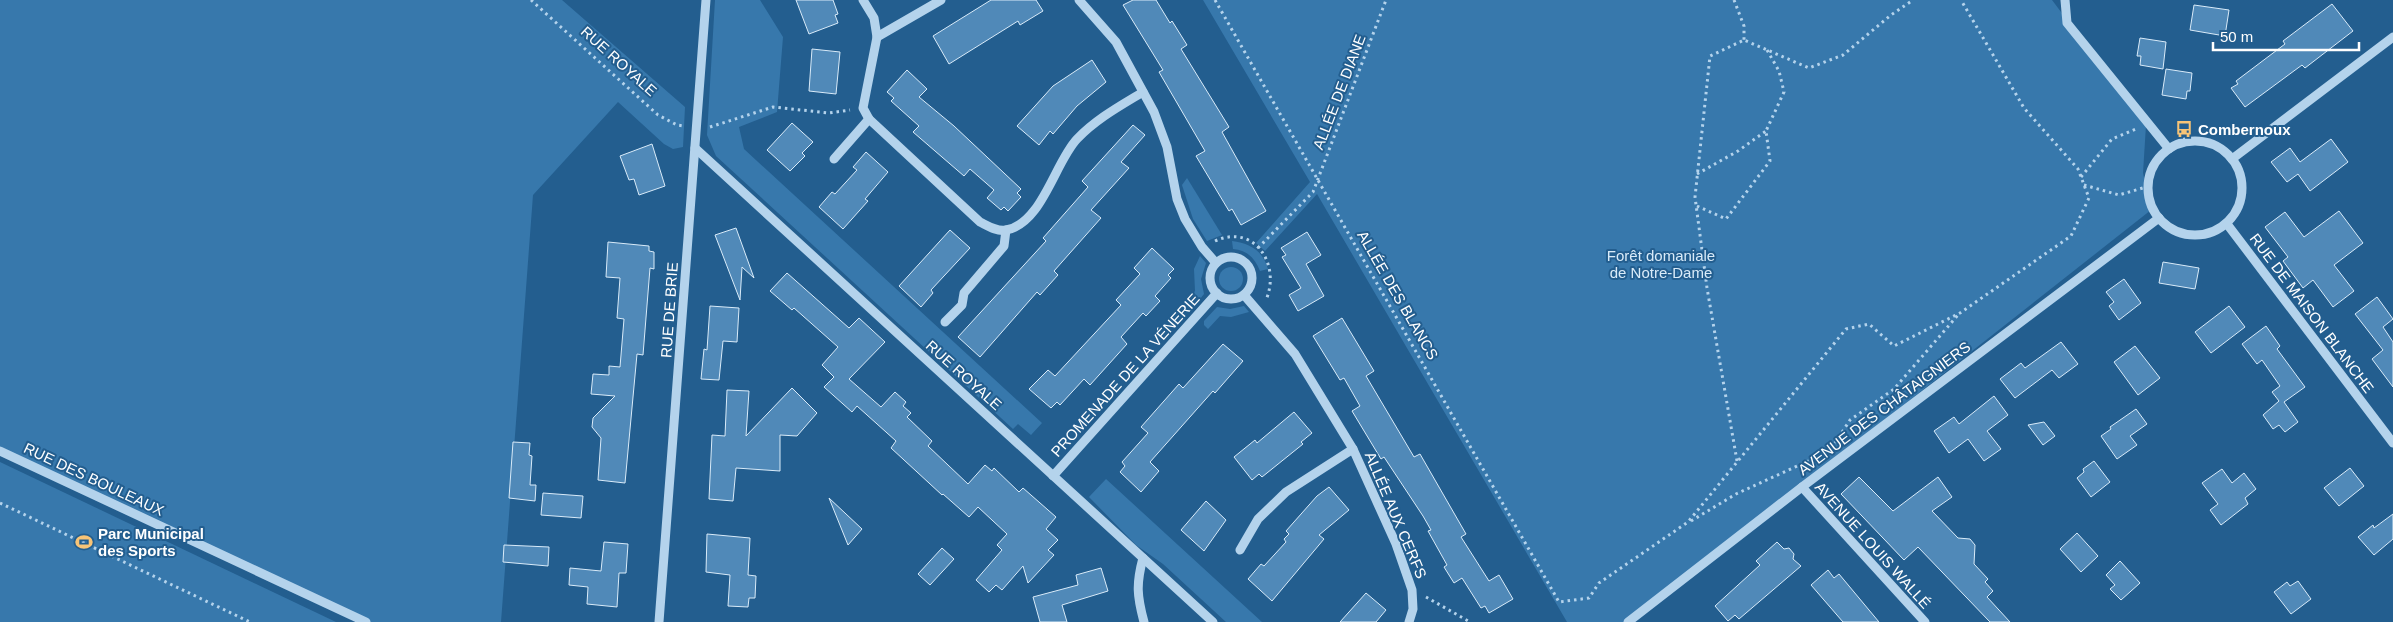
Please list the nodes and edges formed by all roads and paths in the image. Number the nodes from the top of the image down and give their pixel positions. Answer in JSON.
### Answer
{"nodes":[{"id":1,"x":531,"y":0,"type":"edge"},
{"id":2,"x":706,"y":0,"type":"edge"},
{"id":3,"x":863,"y":0,"type":"edge"},
{"id":4,"x":941,"y":0,"type":"edge"},
{"id":5,"x":1079,"y":0,"type":"edge"},
{"id":6,"x":1214,"y":0,"type":"edge"},
{"id":7,"x":1386,"y":0,"type":"edge"},
{"id":8,"x":1734,"y":0,"type":"edge"},
{"id":9,"x":1913,"y":0,"type":"edge"},
{"id":10,"x":1961,"y":0,"type":"edge"},
{"id":11,"x":2065,"y":0,"type":"edge"},
{"id":12,"x":877,"y":37,"type":"junction"},
{"id":13,"x":2393,"y":37,"type":"edge"},
{"id":14,"x":1744,"y":40,"type":"junction"},
{"id":15,"x":1766,"y":49,"type":"junction"},
{"id":16,"x":1143,"y":92,"type":"junction"},
{"id":17,"x":863,"y":108,"type":"junction"},
{"id":18,"x":870,"y":119,"type":"junction"},
{"id":19,"x":696,"y":128,"type":"junction"},
{"id":20,"x":2138,"y":128,"type":"dead end"},
{"id":21,"x":1766,"y":131,"type":"junction"},
{"id":22,"x":695,"y":148,"type":"junction"},
{"id":23,"x":2169,"y":149,"type":"junction"},
{"id":24,"x":834,"y":159,"type":"dead end"},
{"id":25,"x":2232,"y":159,"type":"junction"},
{"id":26,"x":1697,"y":174,"type":"junction"},
{"id":27,"x":2081,"y":177,"type":"junction"},
{"id":28,"x":1318,"y":178,"type":"junction"},
{"id":29,"x":2084,"y":185,"type":"junction"},
{"id":30,"x":2146,"y":187,"type":"dead end"},
{"id":31,"x":1696,"y":206,"type":"junction"},
{"id":32,"x":2159,"y":218,"type":"junction"},
{"id":33,"x":2226,"y":224,"type":"junction"},
{"id":34,"x":1006,"y":230,"type":"junction"},
{"id":35,"x":1203,"y":248,"type":"junction"},
{"id":36,"x":1258,"y":248,"type":"junction"},
{"id":37,"x":1216,"y":263,"type":"junction"},
{"id":38,"x":1217,"y":293,"type":"junction"},
{"id":39,"x":1244,"y":295,"type":"junction"},
{"id":40,"x":1258,"y":310,"type":"junction"},
{"id":41,"x":1960,"y":313,"type":"junction"},
{"id":42,"x":945,"y":322,"type":"dead end"},
{"id":43,"x":2393,"y":442,"type":"edge"},
{"id":44,"x":1353,"y":449,"type":"junction"},
{"id":45,"x":1830,"y":450,"type":"dead end"},
{"id":46,"x":0,"y":451,"type":"edge"},
{"id":47,"x":1822,"y":454,"type":"dead end"},
{"id":48,"x":1737,"y":461,"type":"junction"},
{"id":49,"x":1053,"y":476,"type":"junction"},
{"id":50,"x":1802,"y":487,"type":"junction"},
{"id":51,"x":0,"y":503,"type":"edge"},
{"id":52,"x":1688,"y":522,"type":"junction"},
{"id":53,"x":1240,"y":550,"type":"dead end"},
{"id":54,"x":1143,"y":558,"type":"junction"},
{"id":55,"x":1412,"y":590,"type":"junction"},
{"id":56,"x":250,"y":622,"type":"edge"},
{"id":57,"x":366,"y":622,"type":"edge"},
{"id":58,"x":659,"y":622,"type":"edge"},
{"id":59,"x":1144,"y":622,"type":"edge"},
{"id":60,"x":1213,"y":622,"type":"edge"},
{"id":61,"x":1409,"y":622,"type":"edge"},
{"id":62,"x":1470,"y":622,"type":"edge"},
{"id":63,"x":1628,"y":622,"type":"edge"},
{"id":64,"x":1925,"y":622,"type":"edge"}],
"edges":[{"from":1,"to":19,"type":"path","name":"RUE ROYALE"},
{"from":2,"to":19,"type":"street","name":"RUE DE BRIE"},
{"from":3,"to":12,"type":"street"},
{"from":4,"to":12,"type":"street"},
{"from":5,"to":16,"type":"street"},
{"from":6,"to":28,"type":"path","name":"ALLÉE DES BLANCS"},
{"from":7,"to":28,"type":"path","name":"ALLÉE DE DIANE"},
{"from":8,"to":14,"type":"path"},
{"from":9,"to":15,"type":"path"},
{"from":10,"to":27,"type":"path"},
{"from":11,"to":23,"type":"street"},
{"from":12,"to":17,"type":"street"},
{"from":13,"to":25,"type":"street"},
{"from":14,"to":15,"type":"path"},
{"from":14,"to":26,"type":"path"},
{"from":15,"to":21,"type":"path"},
{"from":16,"to":34,"type":"street"},
{"from":16,"to":35,"type":"street"},
{"from":17,"to":18,"type":"street"},
{"from":17,"to":19,"type":"path"},
{"from":18,"to":24,"type":"street"},
{"from":18,"to":34,"type":"street"},
{"from":19,"to":22,"type":"street","name":"RUE DE BRIE"},
{"from":20,"to":27,"type":"path"},
{"from":21,"to":26,"type":"path"},
{"from":21,"to":31,"type":"path"},
{"from":22,"to":49,"type":"street","name":"RUE ROYALE"},
{"from":22,"to":58,"type":"street","name":"RUE DE BRIE"},
{"from":23,"to":25,"type":"street"},
{"from":23,"to":32,"type":"street"},
{"from":25,"to":33,"type":"street"},
{"from":26,"to":31,"type":"path"},
{"from":27,"to":29,"type":"path"},
{"from":28,"to":36,"type":"path","name":"ALLÉE DE DIANE"},
{"from":28,"to":52,"type":"path","name":"ALLÉE DES BLANCS"},
{"from":29,"to":30,"type":"path"},
{"from":29,"to":41,"type":"path"},
{"from":31,"to":48,"type":"path"},
{"from":32,"to":33,"type":"street"},
{"from":32,"to":50,"type":"street","name":"AVENUE DES CHÂTAIGNIERS"},
{"from":33,"to":43,"type":"street","name":"RUE DE MAISON BLANCHE"},
{"from":34,"to":42,"type":"street"},
{"from":35,"to":36,"type":"path"},
{"from":35,"to":37,"type":"street"},
{"from":36,"to":40,"type":"path"},
{"from":37,"to":38,"type":"street"},
{"from":37,"to":39,"type":"street"},
{"from":38,"to":39,"type":"street"},
{"from":38,"to":49,"type":"street","name":"PROMENADE DE LA VÉNERIE"},
{"from":39,"to":40,"type":"street","name":"ALLÉE AUX CERFS"},
{"from":40,"to":44,"type":"street","name":"ALLÉE AUX CERFS"},
{"from":41,"to":45,"type":"path"},
{"from":41,"to":48,"type":"path"},
{"from":44,"to":53,"type":"street","name":"ALLÉE AUX CERFS"},
{"from":44,"to":55,"type":"street","name":"ALLÉE AUX CERFS"},
{"from":46,"to":57,"type":"street","name":"RUE DES BOULEAUX"},
{"from":47,"to":52,"type":"path"},
{"from":48,"to":52,"type":"path"},
{"from":49,"to":54,"type":"street","name":"RUE ROYALE"},
{"from":50,"to":63,"type":"street","name":"AVENUE DES CHÂTAIGNIERS"},
{"from":50,"to":64,"type":"street","name":"AVENUE LOUIS WALLÉ"},
{"from":51,"to":56,"type":"path"},
{"from":54,"to":59,"type":"street"},
{"from":54,"to":60,"type":"street","name":"RUE ROYALE"},
{"from":55,"to":61,"type":"street","name":"ALLÉE AUX CERFS"},
{"from":55,"to":62,"type":"path"}]}
